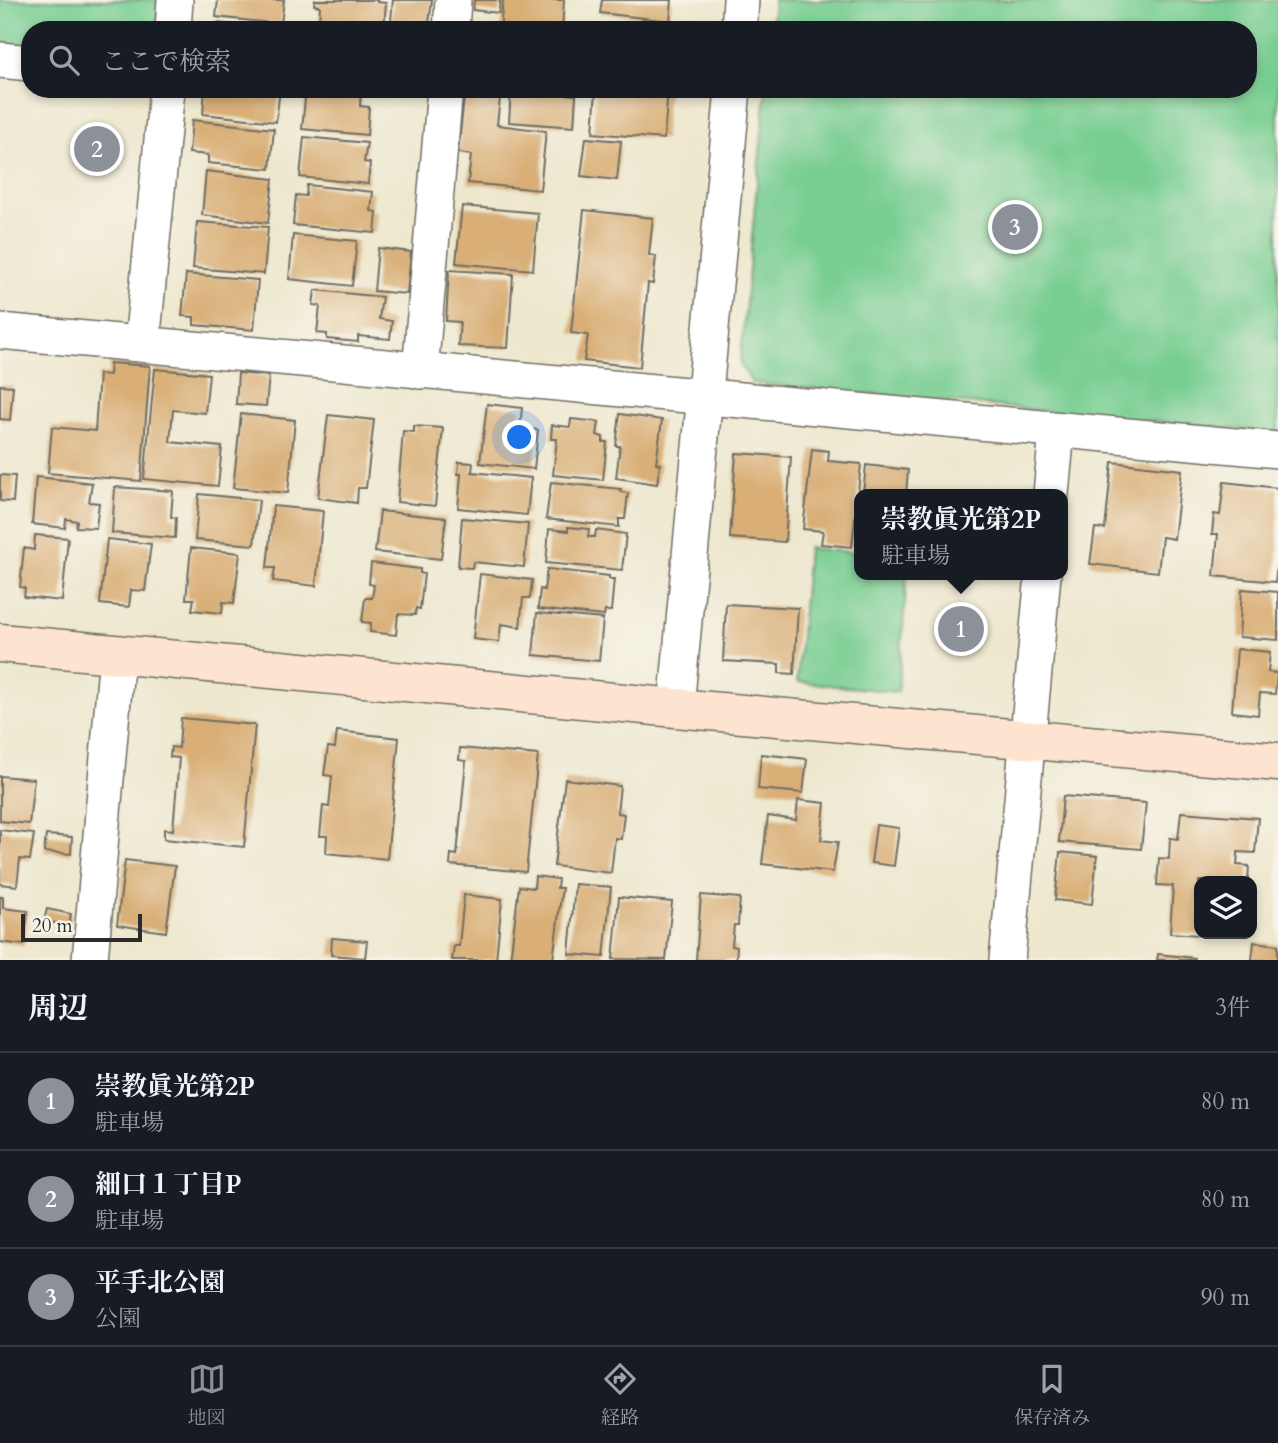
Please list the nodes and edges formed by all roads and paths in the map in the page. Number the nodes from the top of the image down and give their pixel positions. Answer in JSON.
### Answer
{"nodes":[{"id":1,"x":175,"y":0,"type":"edge"},
{"id":2,"x":453,"y":0,"type":"edge"},
{"id":3,"x":741,"y":0,"type":"edge"},
{"id":4,"x":174,"y":21,"type":"edge"},
{"id":5,"x":452,"y":21,"type":"edge"},
{"id":6,"x":740,"y":21,"type":"edge"},
{"id":7,"x":0,"y":60,"type":"edge"},
{"id":8,"x":21,"y":63,"type":"edge"},
{"id":9,"x":166,"y":98,"type":"edge"},
{"id":10,"x":444,"y":98,"type":"edge"},
{"id":11,"x":732,"y":98,"type":"edge"},
{"id":12,"x":0,"y":331,"type":"edge"},
{"id":13,"x":142,"y":344,"type":"junction"},
{"id":14,"x":420,"y":371,"type":"junction"},
{"id":15,"x":706,"y":396,"type":"junction"},
{"id":16,"x":1057,"y":430,"type":"junction"},
{"id":17,"x":1278,"y":450,"type":"edge"},
{"id":18,"x":1051,"y":489,"type":"edge"},
{"id":19,"x":1043,"y":580,"type":"edge"},
{"id":20,"x":0,"y":643,"type":"edge"},
{"id":21,"x":117,"y":655,"type":"junction"},
{"id":22,"x":676,"y":708,"type":"junction"},
{"id":23,"x":1027,"y":739,"type":"junction"},
{"id":24,"x":1278,"y":762,"type":"edge"},
{"id":25,"x":90,"y":960,"type":"edge"},
{"id":26,"x":1007,"y":960,"type":"edge"}],
"edges":[{"from":1,"to":4,"type":"street"},
{"from":2,"to":5,"type":"street"},
{"from":3,"to":6,"type":"street"},
{"from":7,"to":8,"type":"street"},
{"from":9,"to":13,"type":"street"},
{"from":10,"to":14,"type":"street"},
{"from":11,"to":15,"type":"street"},
{"from":12,"to":13,"type":"street"},
{"from":13,"to":14,"type":"street"},
{"from":14,"to":15,"type":"street"},
{"from":15,"to":16,"type":"street"},
{"from":15,"to":22,"type":"street"},
{"from":16,"to":17,"type":"street"},
{"from":16,"to":18,"type":"street"},
{"from":19,"to":23,"type":"street"},
{"from":20,"to":21,"type":"street"},
{"from":21,"to":22,"type":"street"},
{"from":21,"to":25,"type":"street"},
{"from":22,"to":23,"type":"street"},
{"from":23,"to":24,"type":"street"},
{"from":23,"to":26,"type":"street"}]}
